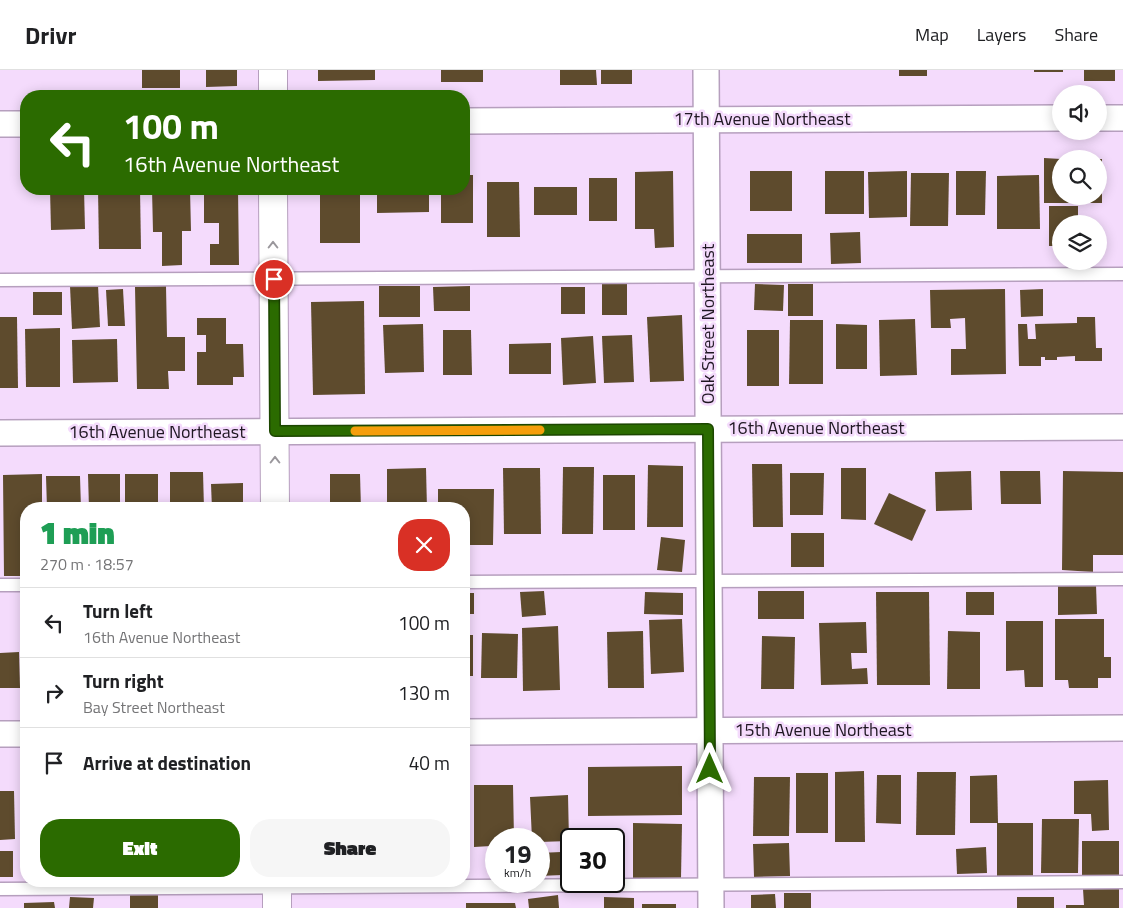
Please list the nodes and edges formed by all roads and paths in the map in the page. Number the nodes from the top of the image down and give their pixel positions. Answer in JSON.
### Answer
{"nodes":[{"id":1,"x":272,"y":70,"type":"edge"},
{"id":2,"x":706,"y":70,"type":"edge"},
{"id":3,"x":273,"y":90,"type":"edge"},
{"id":4,"x":1052,"y":118,"type":"edge"},
{"id":5,"x":1107,"y":118,"type":"edge"},
{"id":6,"x":1123,"y":118,"type":"edge"},
{"id":7,"x":707,"y":120,"type":"junction"},
{"id":8,"x":470,"y":121,"type":"edge"},
{"id":9,"x":0,"y":124,"type":"edge"},
{"id":10,"x":20,"y":124,"type":"edge"},
{"id":11,"x":273,"y":195,"type":"edge"},
{"id":12,"x":1123,"y":274,"type":"edge"},
{"id":13,"x":707,"y":277,"type":"junction"},
{"id":14,"x":274,"y":279,"type":"junction"},
{"id":15,"x":0,"y":280,"type":"edge"},
{"id":16,"x":1123,"y":427,"type":"edge"},
{"id":17,"x":708,"y":429,"type":"junction"},
{"id":18,"x":275,"y":431,"type":"junction"},
{"id":19,"x":0,"y":433,"type":"edge"},
{"id":20,"x":275,"y":502,"type":"edge"},
{"id":21,"x":1123,"y":578,"type":"edge"},
{"id":22,"x":709,"y":581,"type":"junction"},
{"id":23,"x":470,"y":582,"type":"edge"},
{"id":24,"x":0,"y":585,"type":"edge"},
{"id":25,"x":20,"y":585,"type":"edge"},
{"id":26,"x":1123,"y":728,"type":"edge"},
{"id":27,"x":710,"y":730,"type":"junction"},
{"id":28,"x":470,"y":732,"type":"edge"},
{"id":29,"x":0,"y":734,"type":"edge"},
{"id":30,"x":20,"y":734,"type":"edge"},
{"id":31,"x":1123,"y":882,"type":"edge"},
{"id":32,"x":0,"y":889,"type":"edge"},
{"id":33,"x":277,"y":892,"type":"edge"},
{"id":34,"x":711,"y":896,"type":"edge"}],
"edges":[{"from":1,"to":3,"type":"street"},
{"from":2,"to":7,"type":"street","name":"Oak Street Northeast"},
{"from":4,"to":7,"type":"street","name":"17th Avenue Northeast"},
{"from":5,"to":6,"type":"street"},
{"from":7,"to":8,"type":"street","name":"17th Avenue Northeast"},
{"from":7,"to":13,"type":"street","name":"Oak Street Northeast"},
{"from":9,"to":10,"type":"street"},
{"from":14,"to":11,"type":"street","one_way":true},
{"from":12,"to":13,"type":"lane"},
{"from":13,"to":14,"type":"lane"},
{"from":13,"to":17,"type":"street","name":"Oak Street Northeast"},
{"from":14,"to":15,"type":"lane"},
{"from":14,"to":18,"type":"street"},
{"from":16,"to":17,"type":"street","name":"16th Avenue Northeast"},
{"from":17,"to":18,"type":"street","name":"16th Avenue Northeast"},
{"from":17,"to":22,"type":"street","name":"Oak Street Northeast"},
{"from":18,"to":19,"type":"street","name":"16th Avenue Northeast"},
{"from":20,"to":18,"type":"street","one_way":true},
{"from":21,"to":22,"type":"lane"},
{"from":22,"to":23,"type":"lane"},
{"from":22,"to":27,"type":"street","name":"Oak Street Northeast"},
{"from":24,"to":25,"type":"lane"},
{"from":26,"to":27,"type":"street","name":"15th Avenue Northeast"},
{"from":27,"to":28,"type":"street","name":"15th Avenue Northeast"},
{"from":27,"to":34,"type":"street","name":"Oak Street Northeast"},
{"from":29,"to":30,"type":"street"},
{"from":31,"to":34,"type":"lane"},
{"from":32,"to":33,"type":"lane"},
{"from":33,"to":34,"type":"lane"}]}
